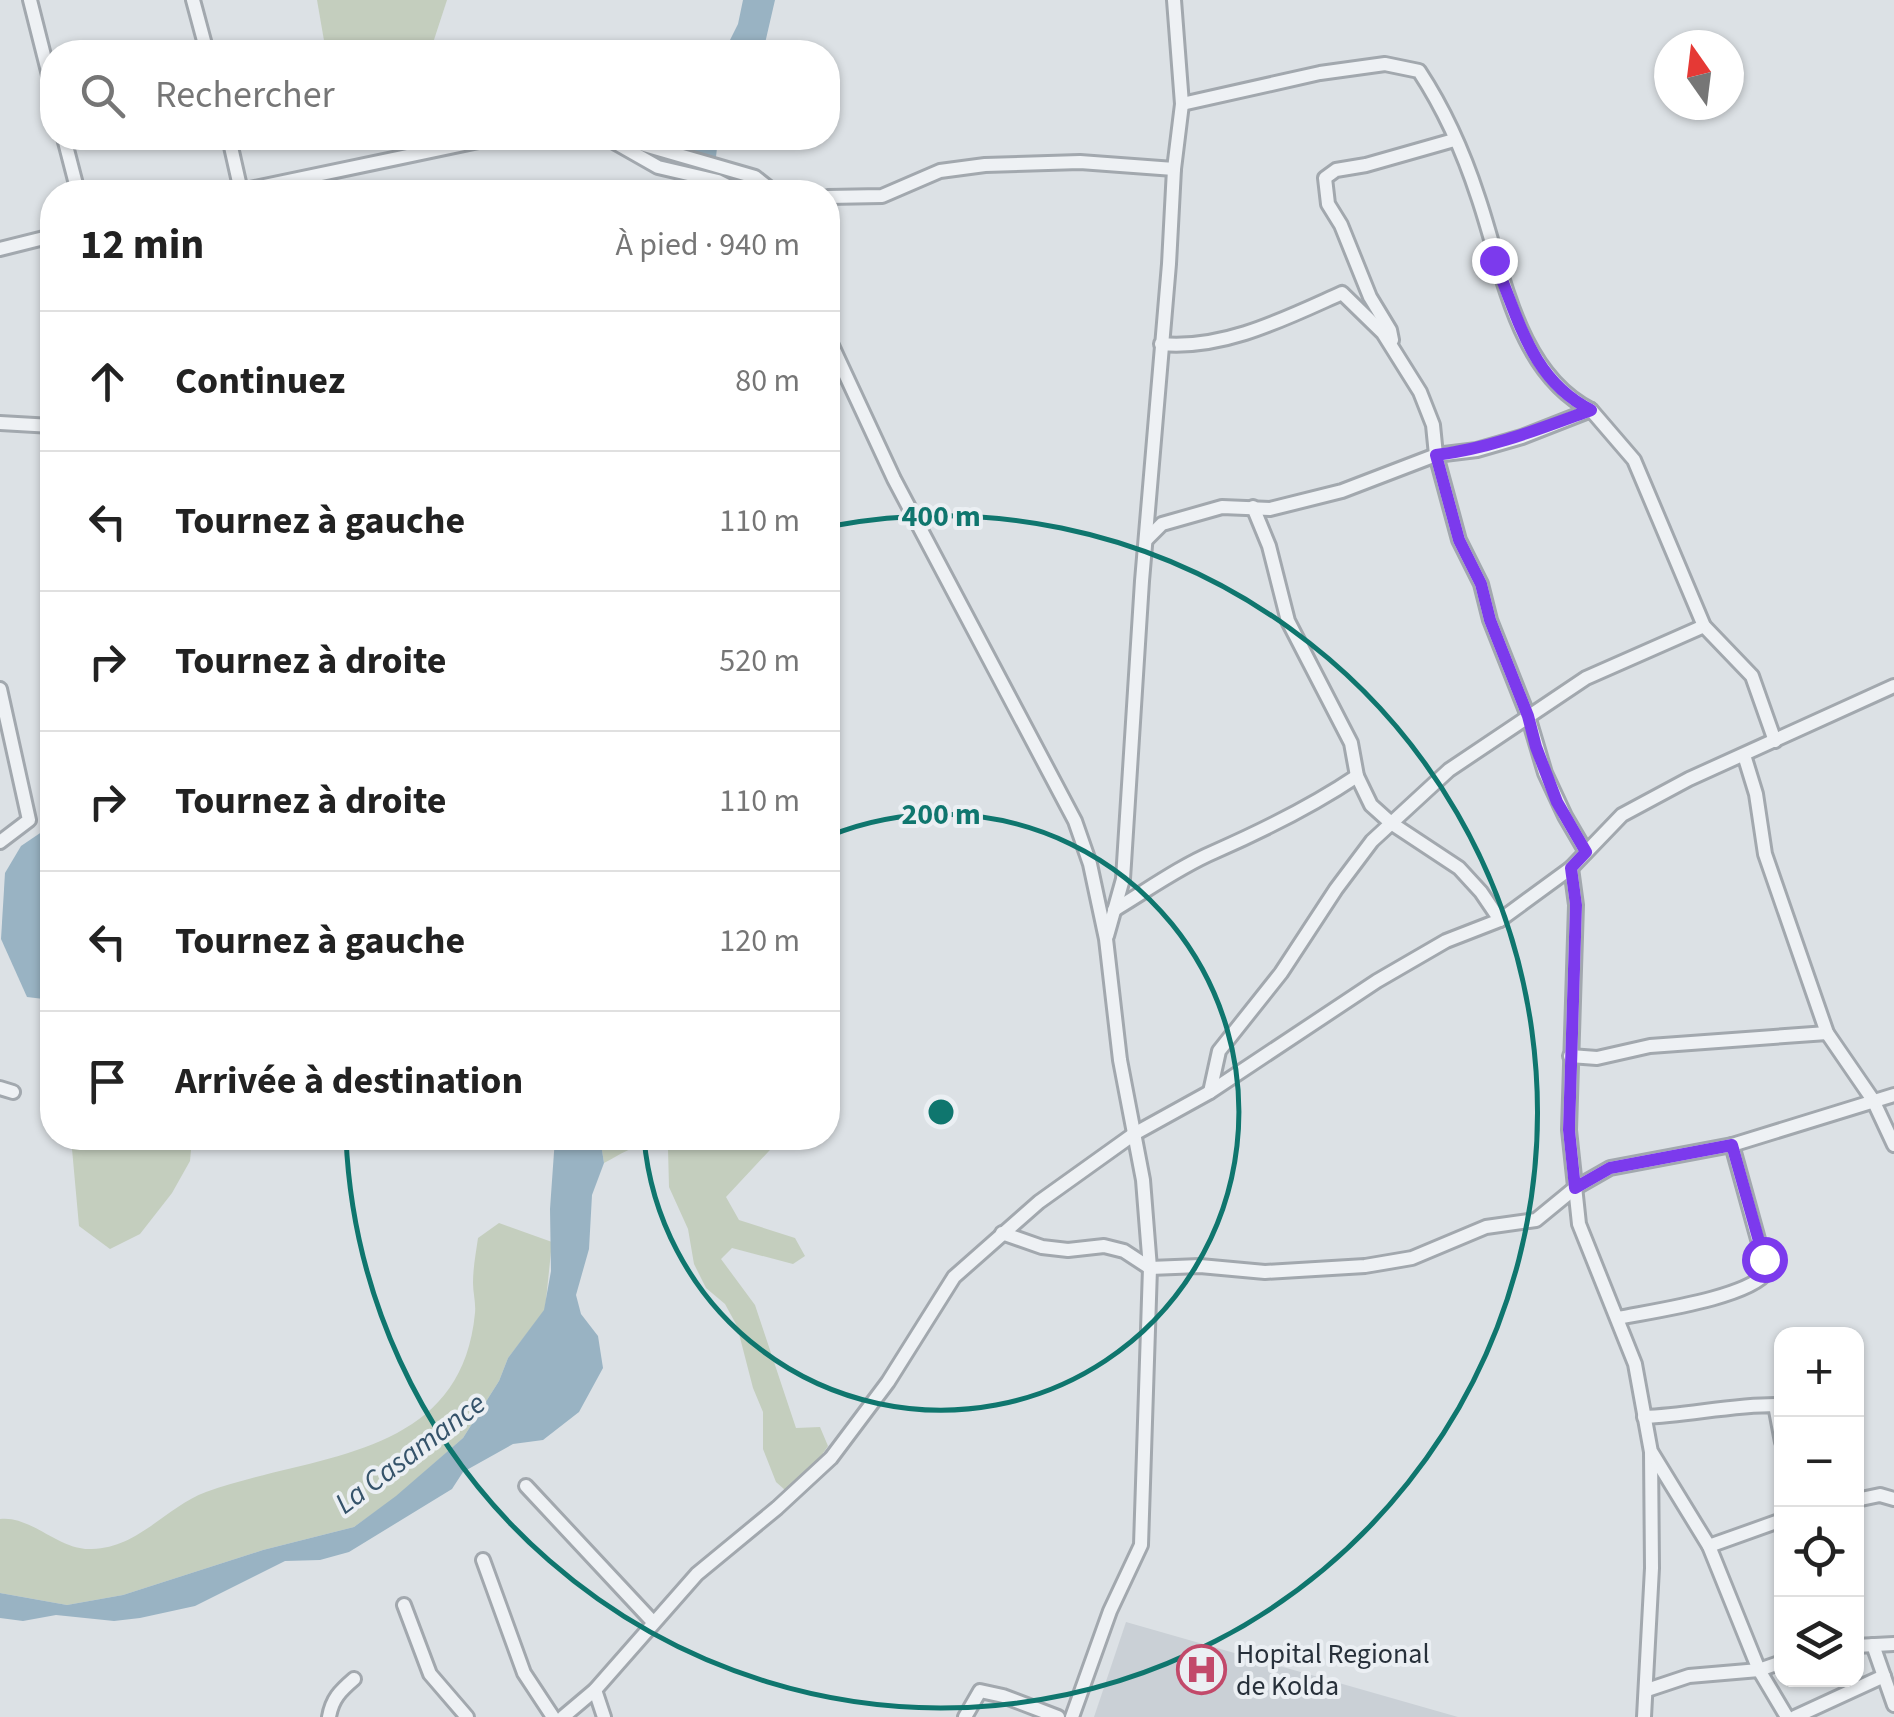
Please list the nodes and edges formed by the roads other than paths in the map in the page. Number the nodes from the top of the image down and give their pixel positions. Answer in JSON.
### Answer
{"nodes":[{"id":1,"x":30,"y":0,"type":"edge"},
{"id":2,"x":193,"y":0,"type":"edge"},
{"id":3,"x":1174,"y":0,"type":"edge"},
{"id":4,"x":40,"y":40,"type":"edge"},
{"id":5,"x":205,"y":40,"type":"edge"},
{"id":6,"x":1182,"y":104,"type":"junction"},
{"id":7,"x":1454,"y":140,"type":"junction"},
{"id":8,"x":67,"y":150,"type":"edge"},
{"id":9,"x":231,"y":150,"type":"edge"},
{"id":10,"x":437,"y":150,"type":"edge"},
{"id":11,"x":629,"y":150,"type":"edge"},
{"id":12,"x":669,"y":150,"type":"edge"},
{"id":13,"x":1174,"y":169,"type":"junction"},
{"id":14,"x":75,"y":180,"type":"edge"},
{"id":15,"x":237,"y":180,"type":"edge"},
{"id":16,"x":295,"y":180,"type":"edge"},
{"id":17,"x":710,"y":180,"type":"edge"},
{"id":18,"x":760,"y":180,"type":"edge"},
{"id":19,"x":840,"y":197,"type":"edge"},
{"id":20,"x":40,"y":239,"type":"edge"},
{"id":21,"x":0,"y":249,"type":"edge"},
{"id":22,"x":1161,"y":344,"type":"junction"},
{"id":23,"x":1392,"y":348,"type":"junction"},
{"id":24,"x":840,"y":363,"type":"edge"},
{"id":25,"x":1591,"y":410,"type":"junction"},
{"id":26,"x":0,"y":424,"type":"edge"},
{"id":27,"x":40,"y":426,"type":"edge"},
{"id":28,"x":1436,"y":455,"type":"junction"},
{"id":29,"x":1254,"y":506,"type":"junction"},
{"id":30,"x":1146,"y":540,"type":"junction"},
{"id":31,"x":1704,"y":626,"type":"junction"},
{"id":32,"x":1894,"y":686,"type":"edge"},
{"id":33,"x":0,"y":690,"type":"edge"},
{"id":34,"x":1528,"y":716,"type":"junction"},
{"id":35,"x":1775,"y":741,"type":"junction"},
{"id":36,"x":1744,"y":755,"type":"junction"},
{"id":37,"x":1357,"y":776,"type":"junction"},
{"id":38,"x":1391,"y":823,"type":"junction"},
{"id":39,"x":0,"y":842,"type":"edge"},
{"id":40,"x":1586,"y":852,"type":"junction"},
{"id":41,"x":1571,"y":868,"type":"junction"},
{"id":42,"x":1114,"y":910,"type":"junction"},
{"id":43,"x":1500,"y":920,"type":"junction"},
{"id":44,"x":1106,"y":938,"type":"junction"},
{"id":45,"x":1828,"y":1033,"type":"junction"},
{"id":46,"x":1570,"y":1056,"type":"junction"},
{"id":47,"x":1210,"y":1092,"type":"junction"},
{"id":48,"x":1894,"y":1095,"type":"edge"},
{"id":49,"x":1873,"y":1100,"type":"junction"},
{"id":50,"x":1134,"y":1134,"type":"junction"},
{"id":51,"x":1732,"y":1145,"type":"junction"},
{"id":52,"x":1894,"y":1145,"type":"edge"},
{"id":53,"x":1575,"y":1188,"type":"junction"},
{"id":54,"x":1002,"y":1233,"type":"junction"},
{"id":55,"x":1150,"y":1268,"type":"junction"},
{"id":56,"x":1618,"y":1318,"type":"junction"},
{"id":57,"x":1644,"y":1417,"type":"junction"},
{"id":58,"x":1778,"y":1417,"type":"edge"},
{"id":59,"x":1651,"y":1452,"type":"junction"},
{"id":60,"x":526,"y":1486,"type":"dead end"},
{"id":61,"x":1864,"y":1498,"type":"edge"},
{"id":62,"x":1894,"y":1500,"type":"edge"},
{"id":63,"x":1774,"y":1523,"type":"edge"},
{"id":64,"x":1709,"y":1546,"type":"junction"},
{"id":65,"x":483,"y":1560,"type":"dead end"},
{"id":66,"x":404,"y":1606,"type":"dead end"},
{"id":67,"x":653,"y":1622,"type":"junction"},
{"id":68,"x":1894,"y":1644,"type":"edge"},
{"id":69,"x":1873,"y":1645,"type":"junction"},
{"id":70,"x":1864,"y":1646,"type":"edge"},
{"id":71,"x":1774,"y":1665,"type":"edge"},
{"id":72,"x":1759,"y":1670,"type":"junction"},
{"id":73,"x":1884,"y":1676,"type":"junction"},
{"id":74,"x":354,"y":1680,"type":"dead end"},
{"id":75,"x":595,"y":1690,"type":"junction"},
{"id":76,"x":1647,"y":1690,"type":"junction"},
{"id":77,"x":1894,"y":1705,"type":"edge"},
{"id":78,"x":329,"y":1717,"type":"edge"},
{"id":79,"x":467,"y":1717,"type":"edge"},
{"id":80,"x":553,"y":1717,"type":"edge"},
{"id":81,"x":563,"y":1717,"type":"edge"},
{"id":82,"x":604,"y":1717,"type":"edge"},
{"id":83,"x":965,"y":1717,"type":"edge"},
{"id":84,"x":1058,"y":1717,"type":"edge"},
{"id":85,"x":1072,"y":1717,"type":"edge"},
{"id":86,"x":1644,"y":1717,"type":"edge"},
{"id":87,"x":1786,"y":1717,"type":"edge"},
{"id":88,"x":1795,"y":1717,"type":"edge"}],
"edges":[{"from":1,"to":4,"type":"street"},
{"from":2,"to":5,"type":"street"},
{"from":3,"to":6,"type":"street"},
{"from":6,"to":7,"type":"street"},
{"from":6,"to":13,"type":"street"},
{"from":7,"to":23,"type":"street"},
{"from":7,"to":25,"type":"street"},
{"from":8,"to":14,"type":"street"},
{"from":9,"to":15,"type":"street"},
{"from":10,"to":16,"type":"street"},
{"from":11,"to":17,"type":"street"},
{"from":12,"to":18,"type":"street"},
{"from":13,"to":19,"type":"street"},
{"from":13,"to":22,"type":"street"},
{"from":20,"to":21,"type":"street"},
{"from":22,"to":23,"type":"street"},
{"from":22,"to":30,"type":"street"},
{"from":23,"to":28,"type":"street"},
{"from":24,"to":44,"type":"street"},
{"from":25,"to":28,"type":"street"},
{"from":25,"to":31,"type":"street"},
{"from":26,"to":27,"type":"street"},
{"from":28,"to":29,"type":"street"},
{"from":28,"to":34,"type":"street"},
{"from":29,"to":30,"type":"street"},
{"from":29,"to":37,"type":"street"},
{"from":30,"to":42,"type":"street"},
{"from":31,"to":34,"type":"street"},
{"from":31,"to":35,"type":"street"},
{"from":32,"to":35,"type":"street"},
{"from":33,"to":39,"type":"street"},
{"from":34,"to":38,"type":"street"},
{"from":34,"to":40,"type":"street"},
{"from":35,"to":36,"type":"street"},
{"from":36,"to":40,"type":"street"},
{"from":36,"to":45,"type":"street"},
{"from":37,"to":38,"type":"street"},
{"from":37,"to":42,"type":"street"},
{"from":38,"to":43,"type":"street"},
{"from":38,"to":47,"type":"street"},
{"from":40,"to":41,"type":"street"},
{"from":41,"to":43,"type":"street"},
{"from":41,"to":46,"type":"street"},
{"from":42,"to":44,"type":"street"},
{"from":43,"to":47,"type":"street"},
{"from":44,"to":50,"type":"street"},
{"from":45,"to":46,"type":"street"},
{"from":45,"to":49,"type":"street"},
{"from":46,"to":53,"type":"street"},
{"from":47,"to":50,"type":"street"},
{"from":48,"to":49,"type":"street"},
{"from":49,"to":51,"type":"street"},
{"from":49,"to":52,"type":"street"},
{"from":50,"to":54,"type":"street"},
{"from":50,"to":55,"type":"street"},
{"from":51,"to":53,"type":"street"},
{"from":51,"to":56,"type":"street"},
{"from":53,"to":55,"type":"street"},
{"from":53,"to":56,"type":"street"},
{"from":54,"to":55,"type":"street"},
{"from":54,"to":67,"type":"street"},
{"from":55,"to":85,"type":"street"},
{"from":56,"to":57,"type":"street"},
{"from":57,"to":58,"type":"street"},
{"from":57,"to":59,"type":"street"},
{"from":59,"to":64,"type":"street"},
{"from":59,"to":76,"type":"street"},
{"from":60,"to":67,"type":"street"},
{"from":61,"to":62,"type":"street"},
{"from":63,"to":64,"type":"street"},
{"from":64,"to":72,"type":"street"},
{"from":65,"to":80,"type":"street"},
{"from":66,"to":79,"type":"street"},
{"from":67,"to":75,"type":"street"},
{"from":68,"to":69,"type":"street"},
{"from":69,"to":70,"type":"street"},
{"from":69,"to":73,"type":"street"},
{"from":71,"to":72,"type":"street"},
{"from":72,"to":76,"type":"street"},
{"from":72,"to":87,"type":"street"},
{"from":73,"to":77,"type":"street"},
{"from":73,"to":88,"type":"street"},
{"from":74,"to":78,"type":"street"},
{"from":75,"to":81,"type":"street"},
{"from":75,"to":82,"type":"street"},
{"from":76,"to":86,"type":"street"},
{"from":83,"to":84,"type":"street"}]}
